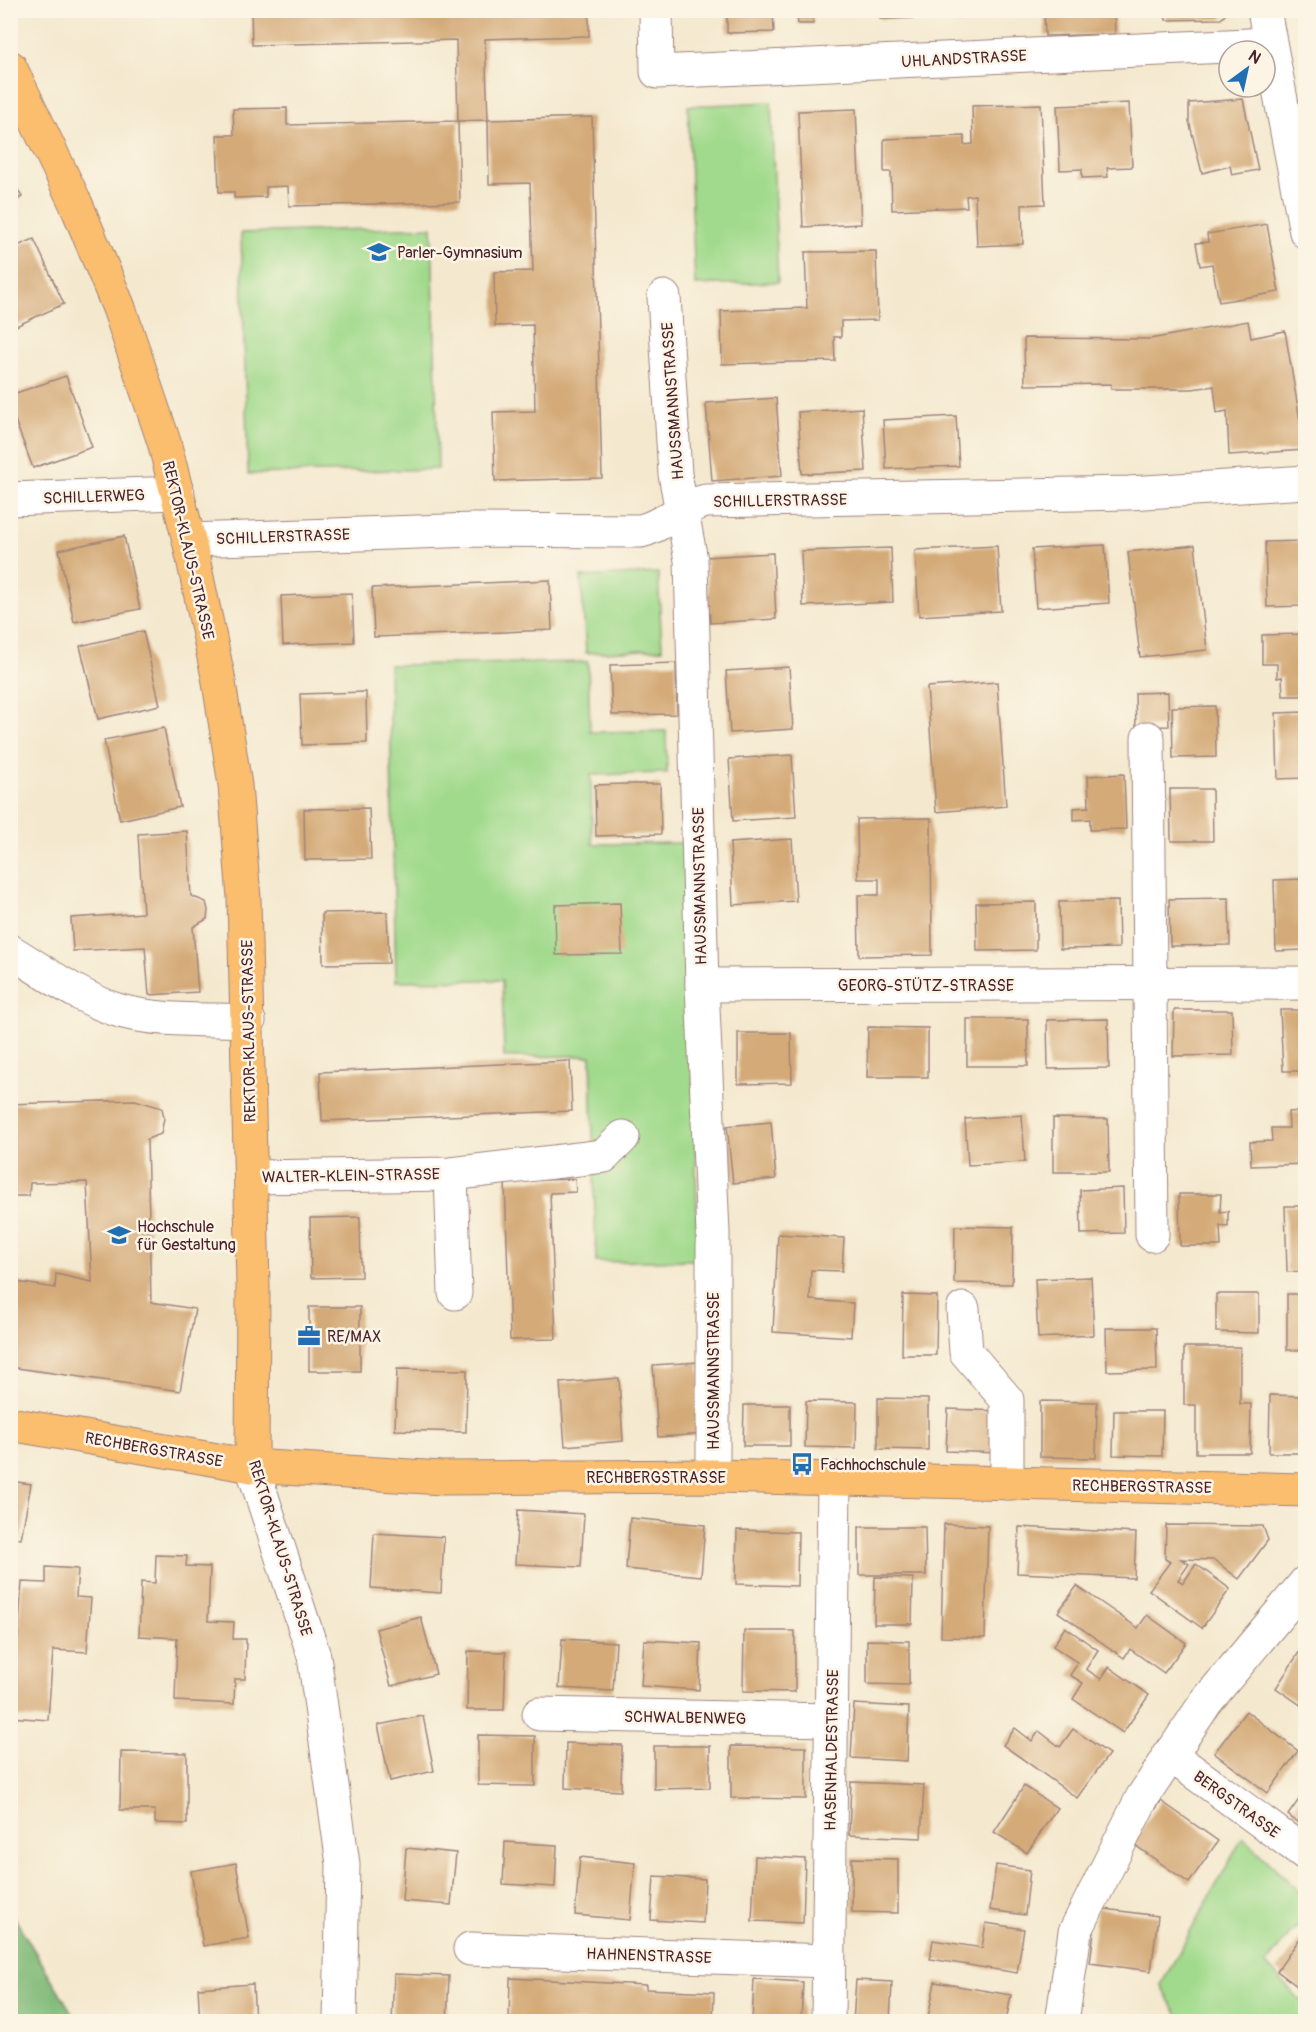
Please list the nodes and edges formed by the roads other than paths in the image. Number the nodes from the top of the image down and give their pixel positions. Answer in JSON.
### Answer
{"nodes":[{"id":1,"x":656,"y":10,"type":"edge"},
{"id":2,"x":1264,"y":10,"type":"edge"},
{"id":3,"x":1269,"y":39,"type":"edge"},
{"id":4,"x":1217,"y":46,"type":"edge"},
{"id":5,"x":10,"y":67,"type":"edge"},
{"id":6,"x":1277,"y":82,"type":"edge"},
{"id":7,"x":1305,"y":232,"type":"edge"},
{"id":8,"x":664,"y":297,"type":"dead end"},
{"id":9,"x":1305,"y":482,"type":"edge"},
{"id":10,"x":178,"y":493,"type":"junction"},
{"id":11,"x":10,"y":499,"type":"edge"},
{"id":12,"x":683,"y":509,"type":"junction"},
{"id":13,"x":189,"y":540,"type":"junction"},
{"id":14,"x":1148,"y":738,"type":"dead end"},
{"id":15,"x":10,"y":951,"type":"edge"},
{"id":16,"x":1305,"y":983,"type":"edge"},
{"id":17,"x":1150,"y":984,"type":"junction"},
{"id":18,"x":702,"y":985,"type":"junction"},
{"id":19,"x":249,"y":1021,"type":"junction"},
{"id":20,"x":623,"y":1137,"type":"dead end"},
{"id":21,"x":452,"y":1174,"type":"junction"},
{"id":22,"x":251,"y":1177,"type":"junction"},
{"id":23,"x":1152,"y":1235,"type":"dead end"},
{"id":24,"x":455,"y":1293,"type":"dead end"},
{"id":25,"x":963,"y":1309,"type":"dead end"},
{"id":26,"x":10,"y":1424,"type":"edge"},
{"id":27,"x":252,"y":1466,"type":"junction"},
{"id":28,"x":713,"y":1476,"type":"junction"},
{"id":29,"x":834,"y":1479,"type":"junction"},
{"id":30,"x":1007,"y":1483,"type":"junction"},
{"id":31,"x":1305,"y":1490,"type":"edge"},
{"id":32,"x":1305,"y":1582,"type":"edge"},
{"id":33,"x":538,"y":1714,"type":"dead end"},
{"id":34,"x":831,"y":1720,"type":"junction"},
{"id":35,"x":1169,"y":1754,"type":"junction"},
{"id":36,"x":1305,"y":1854,"type":"edge"},
{"id":37,"x":470,"y":1949,"type":"dead end"},
{"id":38,"x":828,"y":1960,"type":"junction"},
{"id":39,"x":340,"y":2022,"type":"edge"},
{"id":40,"x":828,"y":2022,"type":"edge"},
{"id":41,"x":1062,"y":2022,"type":"edge"}],
"edges":[{"from":1,"to":4,"type":"street","name":"UHLANDSTRASSE"},
{"from":2,"to":3,"type":"street"},
{"from":5,"to":10,"type":"main road","name":"REKTOR-KLAUS-STRASSE"},
{"from":6,"to":7,"type":"street"},
{"from":8,"to":12,"type":"street","name":"HAUSSMANNSTRASSE"},
{"from":9,"to":12,"type":"street","name":"SCHILLERSTRASSE"},
{"from":10,"to":11,"type":"street","name":"SCHILLERWEG"},
{"from":10,"to":13,"type":"main road","name":"REKTOR-KLAUS-STRASSE"},
{"from":12,"to":13,"type":"street","name":"SCHILLERSTRASSE"},
{"from":12,"to":18,"type":"street","name":"HAUSSMANNSTRASSE"},
{"from":13,"to":19,"type":"main road","name":"REKTOR-KLAUS-STRASSE"},
{"from":14,"to":17,"type":"street"},
{"from":15,"to":19,"type":"street"},
{"from":16,"to":17,"type":"street","name":"GEORG-STÜTZ-STRASSE"},
{"from":17,"to":18,"type":"street","name":"GEORG-STÜTZ-STRASSE"},
{"from":17,"to":23,"type":"street"},
{"from":18,"to":28,"type":"street","name":"HAUSSMANNSTRASSE"},
{"from":19,"to":22,"type":"main road","name":"REKTOR-KLAUS-STRASSE"},
{"from":20,"to":21,"type":"street","name":"WALTER-KLEIN-STRASSE"},
{"from":21,"to":22,"type":"street","name":"WALTER-KLEIN-STRASSE"},
{"from":21,"to":24,"type":"street","name":"WALTER-KLEIN-STRASSE"},
{"from":22,"to":27,"type":"main road","name":"REKTOR-KLAUS-STRASSE"},
{"from":25,"to":30,"type":"street"},
{"from":26,"to":27,"type":"main road","name":"RECHBERGSTRASSE"},
{"from":27,"to":28,"type":"main road","name":"RECHBERGSTRASSE"},
{"from":27,"to":39,"type":"street","name":"REKTOR-KLAUS-STRASSE"},
{"from":28,"to":29,"type":"main road","name":"RECHBERGSTRASSE"},
{"from":29,"to":30,"type":"main road","name":"RECHBERGSTRASSE"},
{"from":29,"to":34,"type":"street","name":"HASENHALDESTRASSE"},
{"from":30,"to":31,"type":"main road","name":"RECHBERGSTRASSE"},
{"from":32,"to":35,"type":"street"},
{"from":33,"to":34,"type":"street","name":"SCHWALBENWEG"},
{"from":34,"to":38,"type":"street","name":"HASENHALDESTRASSE"},
{"from":35,"to":36,"type":"street","name":"BERGSTRASSE"},
{"from":35,"to":41,"type":"street"},
{"from":37,"to":38,"type":"street","name":"HAHNENSTRASSE"},
{"from":38,"to":40,"type":"street","name":"HASENHALDESTRASSE"}]}
